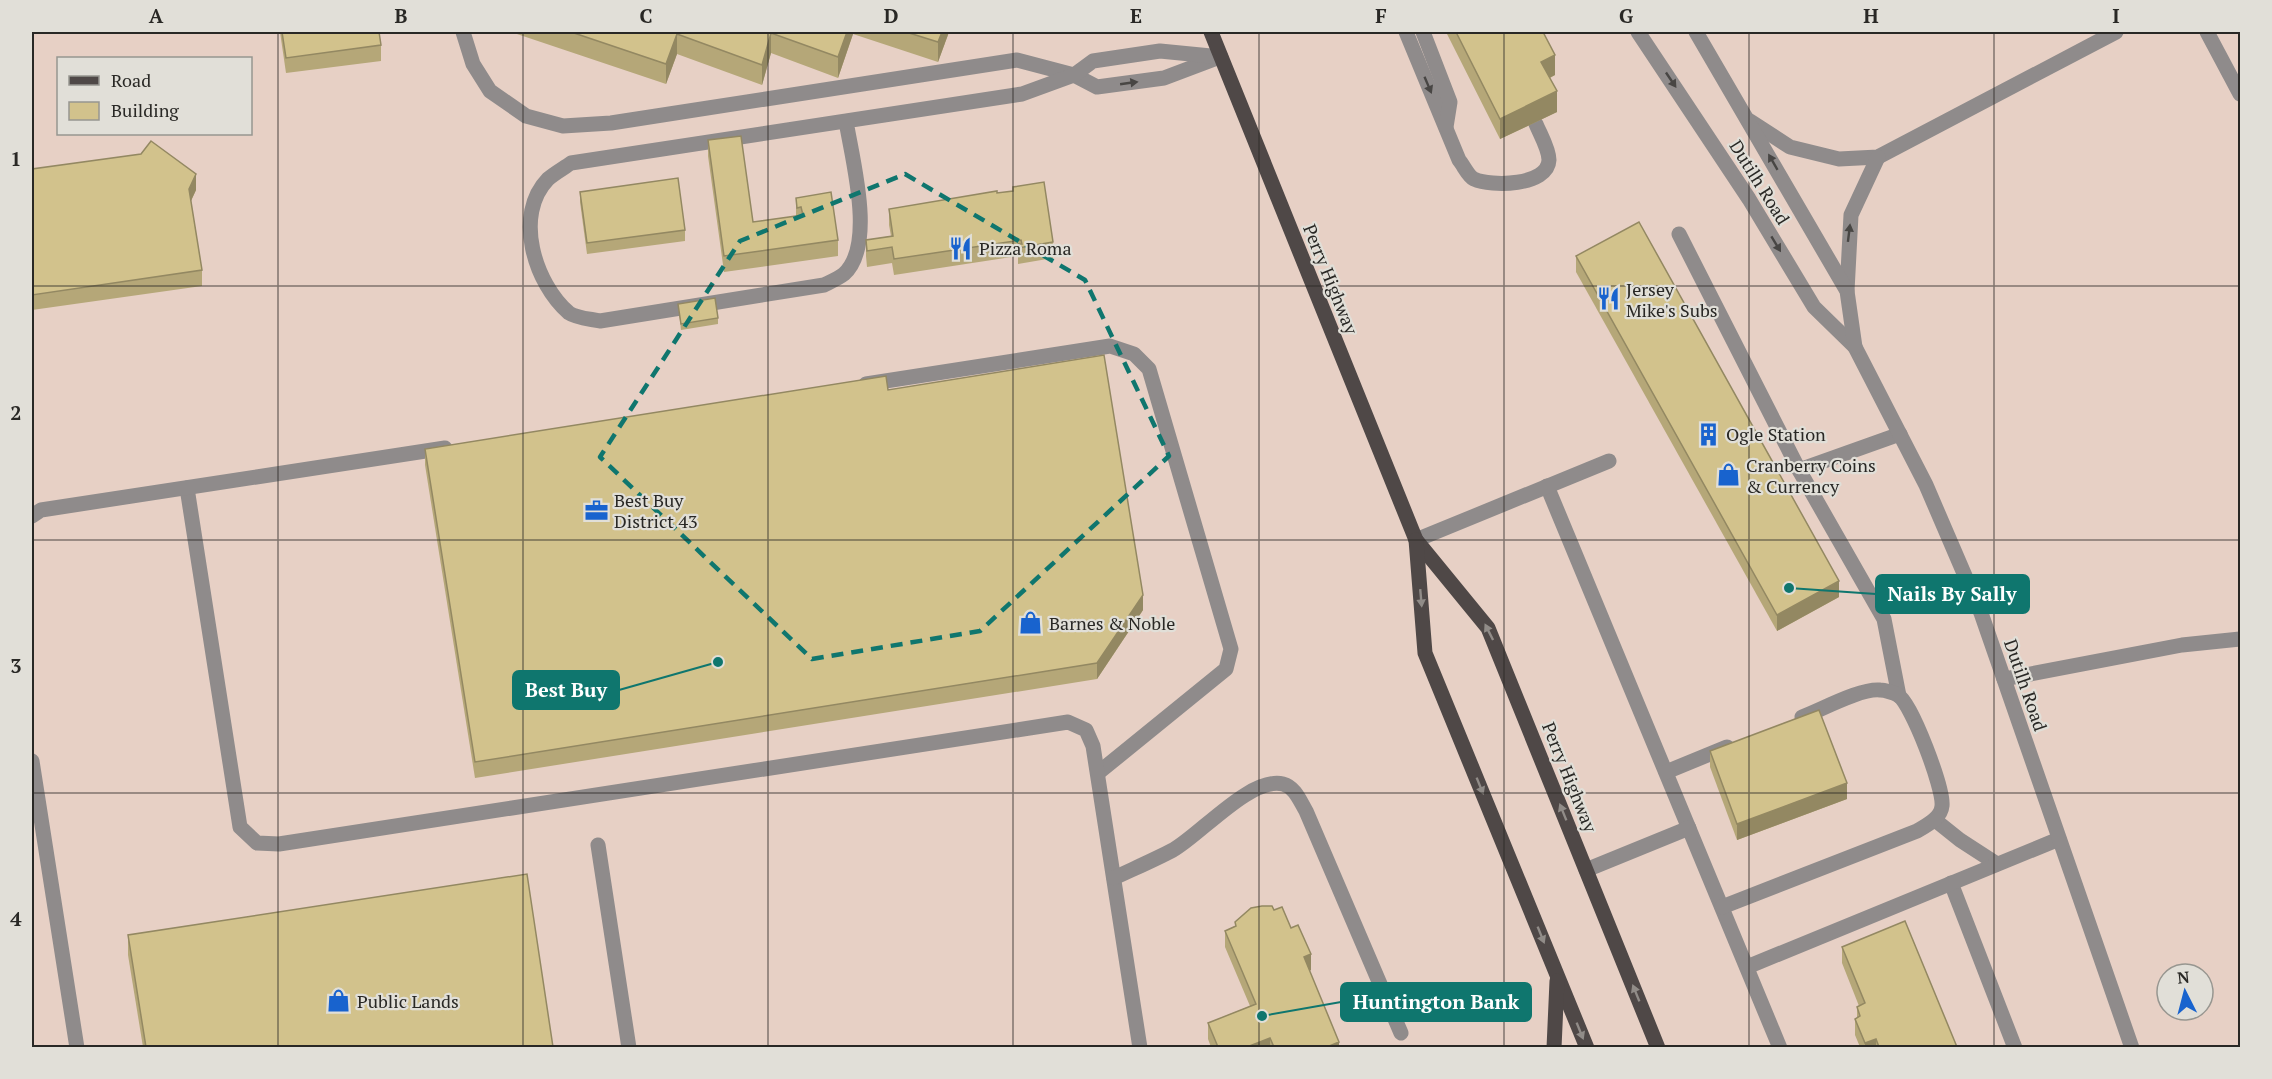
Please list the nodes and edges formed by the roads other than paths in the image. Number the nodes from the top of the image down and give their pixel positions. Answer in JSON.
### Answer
{"nodes":[{"id":1,"x":463,"y":32,"type":"edge"},
{"id":2,"x":1211,"y":32,"type":"edge"},
{"id":3,"x":1406,"y":32,"type":"edge"},
{"id":4,"x":1423,"y":32,"type":"edge"},
{"id":5,"x":1638,"y":32,"type":"edge"},
{"id":6,"x":1696,"y":32,"type":"edge"},
{"id":7,"x":2116,"y":32,"type":"edge"},
{"id":8,"x":2207,"y":32,"type":"edge"},
{"id":9,"x":1221,"y":57,"type":"junction"},
{"id":10,"x":1074,"y":75,"type":"junction"},
{"id":11,"x":2241,"y":94,"type":"edge"},
{"id":12,"x":846,"y":121,"type":"junction"},
{"id":13,"x":1750,"y":121,"type":"junction"},
{"id":14,"x":1536,"y":124,"type":"edge"},
{"id":15,"x":1446,"y":127,"type":"junction"},
{"id":16,"x":1878,"y":157,"type":"junction"},
{"id":17,"x":1679,"y":234,"type":"dead end"},
{"id":18,"x":1847,"y":291,"type":"junction"},
{"id":19,"x":1855,"y":347,"type":"junction"},
{"id":20,"x":849,"y":386,"type":"edge"},
{"id":21,"x":1900,"y":434,"type":"junction"},
{"id":22,"x":457,"y":446,"type":"edge"},
{"id":23,"x":1609,"y":461,"type":"dead end"},
{"id":24,"x":1799,"y":470,"type":"junction"},
{"id":25,"x":1547,"y":486,"type":"junction"},
{"id":26,"x":187,"y":488,"type":"junction"},
{"id":27,"x":32,"y":516,"type":"edge"},
{"id":28,"x":1416,"y":540,"type":"junction"},
{"id":29,"x":2241,"y":639,"type":"edge"},
{"id":30,"x":2004,"y":679,"type":"junction"},
{"id":31,"x":1899,"y":696,"type":"junction"},
{"id":32,"x":1784,"y":724,"type":"edge"},
{"id":33,"x":1742,"y":741,"type":"edge"},
{"id":34,"x":32,"y":761,"type":"edge"},
{"id":35,"x":1666,"y":772,"type":"junction"},
{"id":36,"x":1098,"y":773,"type":"junction"},
{"id":37,"x":1935,"y":820,"type":"junction"},
{"id":38,"x":1689,"y":828,"type":"junction"},
{"id":39,"x":2059,"y":839,"type":"junction"},
{"id":40,"x":598,"y":845,"type":"dead end"},
{"id":41,"x":1997,"y":864,"type":"junction"},
{"id":42,"x":1586,"y":870,"type":"junction"},
{"id":43,"x":1114,"y":878,"type":"junction"},
{"id":44,"x":1951,"y":883,"type":"junction"},
{"id":45,"x":1722,"y":907,"type":"junction"},
{"id":46,"x":1747,"y":967,"type":"junction"},
{"id":47,"x":1557,"y":975,"type":"junction"},
{"id":48,"x":1401,"y":1033,"type":"dead end"},
{"id":49,"x":77,"y":1047,"type":"edge"},
{"id":50,"x":629,"y":1047,"type":"edge"},
{"id":51,"x":1140,"y":1047,"type":"edge"},
{"id":52,"x":1554,"y":1047,"type":"edge"},
{"id":53,"x":1587,"y":1047,"type":"edge"},
{"id":54,"x":1658,"y":1047,"type":"edge"},
{"id":55,"x":1780,"y":1047,"type":"edge"},
{"id":56,"x":2015,"y":1047,"type":"edge"},
{"id":57,"x":2132,"y":1047,"type":"edge"}],
"edges":[{"from":1,"to":10,"type":"street"},
{"from":2,"to":9,"type":"main road","name":"Perry Highway"},
{"from":3,"to":15,"type":"street","one_way":true},
{"from":4,"to":15,"type":"street"},
{"from":5,"to":19,"type":"street","name":"Dutilh Road","one_way":true},
{"from":6,"to":13,"type":"street","name":"Dutilh Road"},
{"from":7,"to":16,"type":"street"},
{"from":8,"to":11,"type":"street"},
{"from":9,"to":10,"type":"street"},
{"from":10,"to":9,"type":"street","one_way":true},
{"from":9,"to":28,"type":"main road","name":"Perry Highway"},
{"from":10,"to":12,"type":"street"},
{"from":12,"to":12,"type":"street"},
{"from":13,"to":16,"type":"street"},
{"from":18,"to":13,"type":"street","name":"Dutilh Road","one_way":true},
{"from":14,"to":15,"type":"street"},
{"from":18,"to":16,"type":"street","one_way":true},
{"from":17,"to":24,"type":"street"},
{"from":18,"to":19,"type":"street","name":"Dutilh Road"},
{"from":19,"to":21,"type":"street","name":"Dutilh Road"},
{"from":20,"to":36,"type":"street"},
{"from":21,"to":24,"type":"street"},
{"from":21,"to":30,"type":"street","name":"Dutilh Road"},
{"from":22,"to":26,"type":"street"},
{"from":23,"to":25,"type":"street"},
{"from":24,"to":31,"type":"street"},
{"from":25,"to":28,"type":"street"},
{"from":25,"to":35,"type":"street"},
{"from":26,"to":27,"type":"street"},
{"from":26,"to":36,"type":"street"},
{"from":42,"to":28,"type":"main road","name":"Perry Highway","one_way":true},
{"from":28,"to":47,"type":"main road","name":"Perry Highway","one_way":true},
{"from":29,"to":30,"type":"street"},
{"from":30,"to":39,"type":"street","name":"Dutilh Road"},
{"from":31,"to":32,"type":"street"},
{"from":31,"to":37,"type":"street"},
{"from":33,"to":35,"type":"street"},
{"from":34,"to":49,"type":"street"},
{"from":35,"to":38,"type":"street"},
{"from":36,"to":43,"type":"street"},
{"from":37,"to":41,"type":"street"},
{"from":37,"to":45,"type":"street"},
{"from":38,"to":42,"type":"street"},
{"from":38,"to":45,"type":"street"},
{"from":39,"to":41,"type":"street"},
{"from":39,"to":57,"type":"street","name":"Dutilh Road"},
{"from":40,"to":50,"type":"street"},
{"from":41,"to":44,"type":"street"},
{"from":54,"to":42,"type":"main road","name":"Perry Highway","one_way":true},
{"from":43,"to":48,"type":"street"},
{"from":43,"to":51,"type":"street"},
{"from":44,"to":46,"type":"street"},
{"from":44,"to":56,"type":"street"},
{"from":45,"to":46,"type":"street"},
{"from":46,"to":55,"type":"street"},
{"from":47,"to":52,"type":"main road"},
{"from":47,"to":53,"type":"main road","name":"Perry Highway","one_way":true}]}
